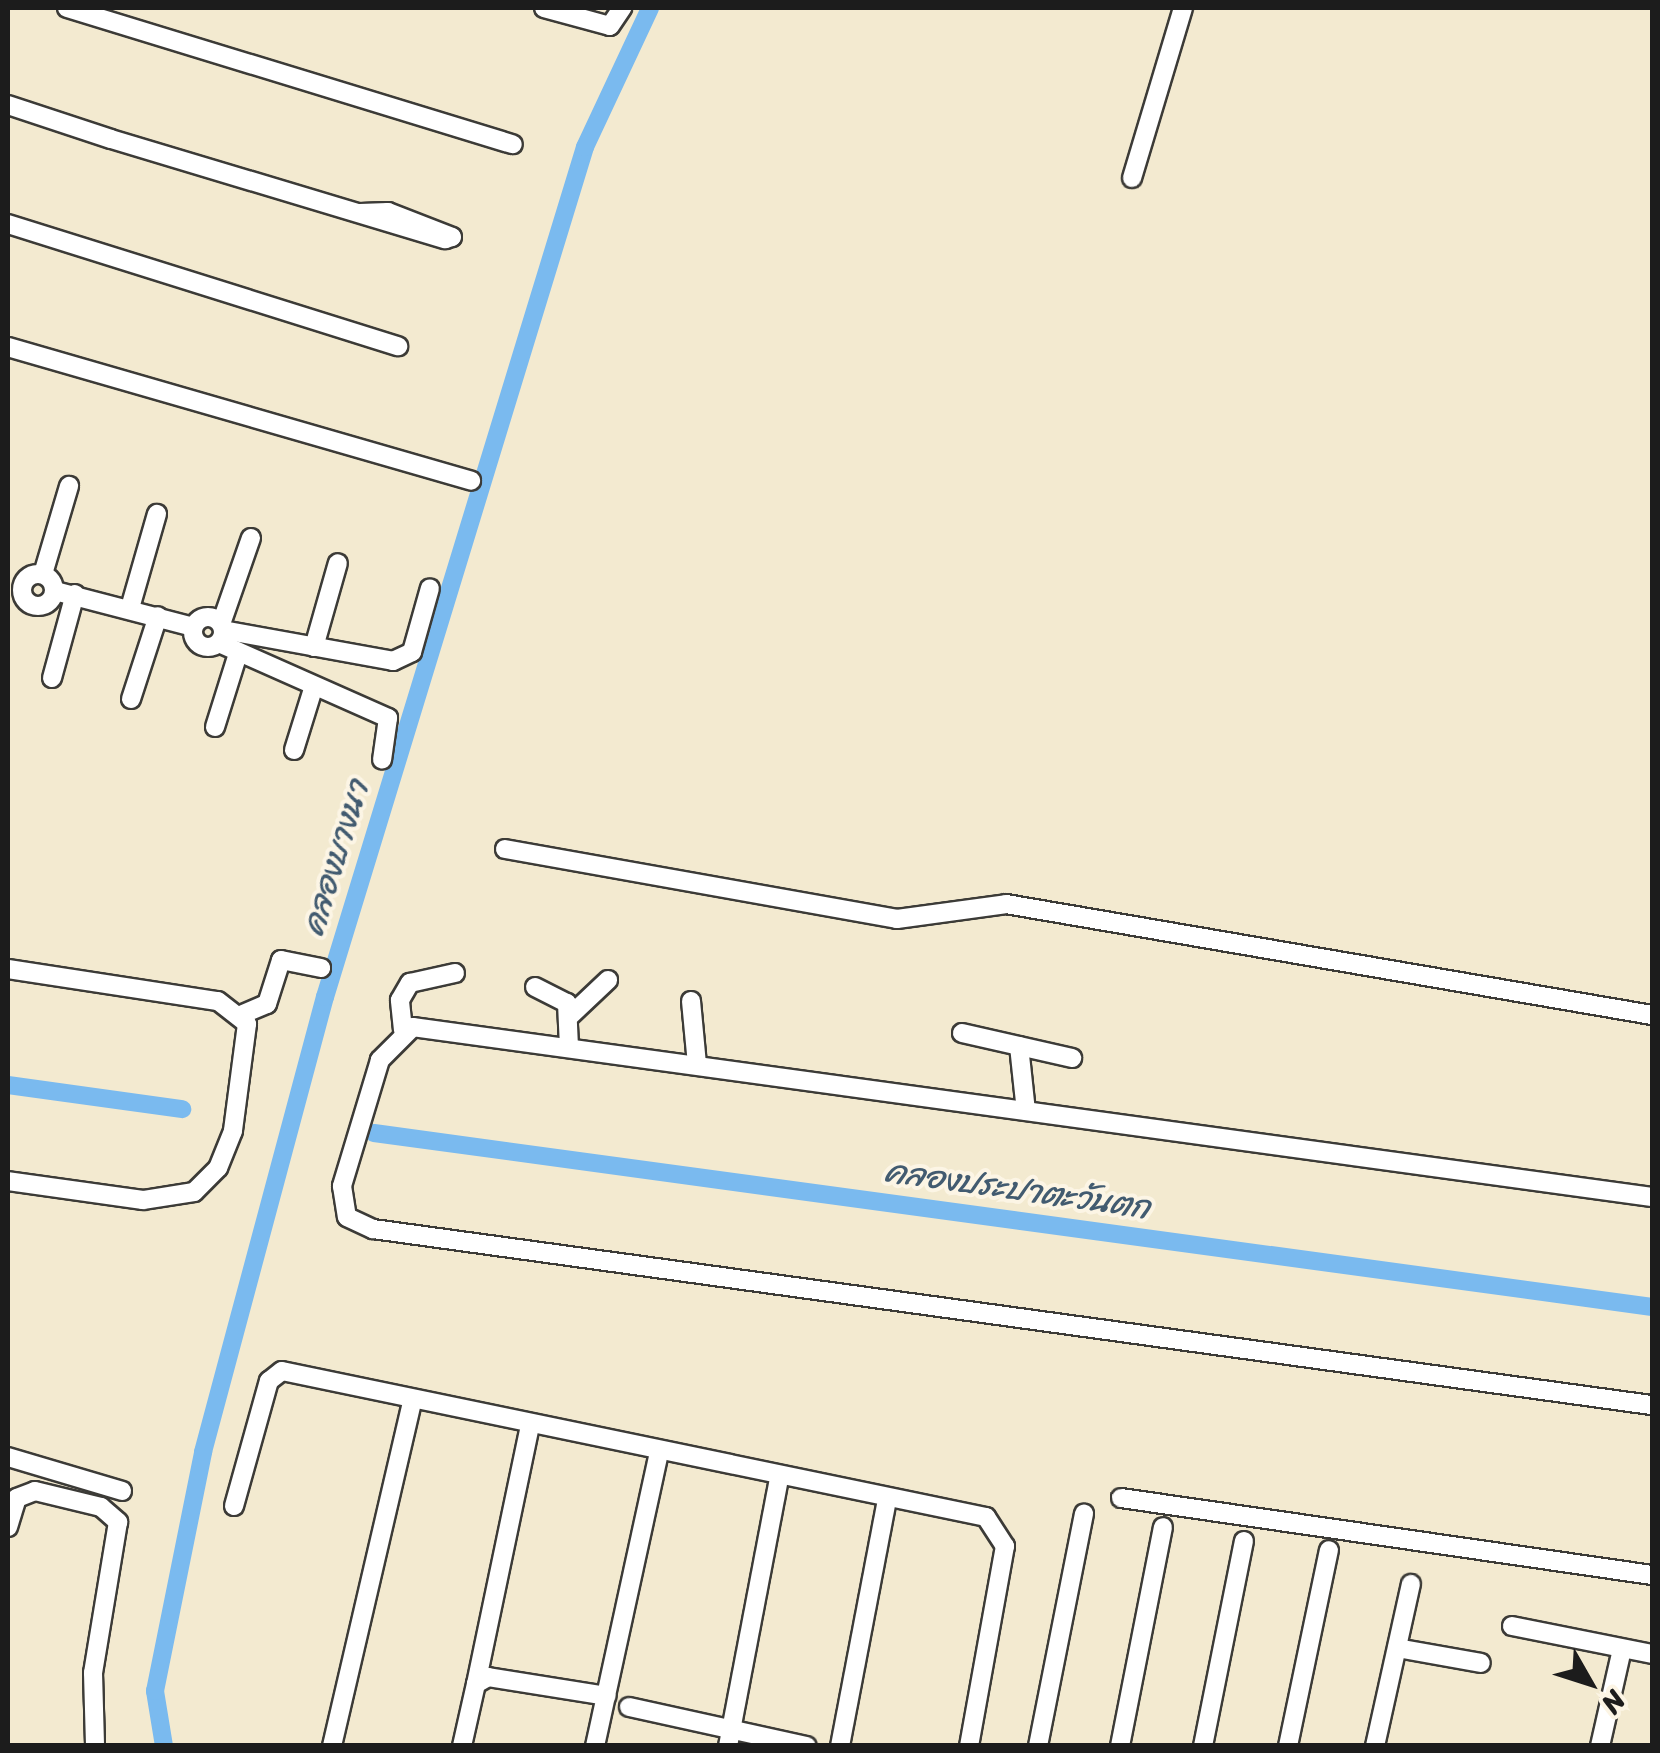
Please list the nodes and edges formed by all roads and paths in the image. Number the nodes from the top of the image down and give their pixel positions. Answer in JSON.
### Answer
{"nodes":[{"id":1,"x":67,"y":8,"type":"edge"},
{"id":2,"x":544,"y":8,"type":"edge"},
{"id":3,"x":622,"y":8,"type":"edge"},
{"id":4,"x":1183,"y":8,"type":"edge"},
{"id":5,"x":8,"y":106,"type":"edge"},
{"id":6,"x":513,"y":144,"type":"dead end"},
{"id":7,"x":1132,"y":178,"type":"dead end"},
{"id":8,"x":360,"y":214,"type":"dead end"},
{"id":9,"x":8,"y":224,"type":"edge"},
{"id":10,"x":398,"y":346,"type":"dead end"},
{"id":11,"x":8,"y":347,"type":"edge"},
{"id":12,"x":471,"y":481,"type":"dead end"},
{"id":13,"x":69,"y":486,"type":"dead end"},
{"id":14,"x":157,"y":514,"type":"dead end"},
{"id":15,"x":251,"y":538,"type":"dead end"},
{"id":16,"x":338,"y":563,"type":"dead end"},
{"id":17,"x":43,"y":574,"type":"junction"},
{"id":18,"x":15,"y":583,"type":"edge"},
{"id":19,"x":430,"y":588,"type":"dead end"},
{"id":20,"x":55,"y":591,"type":"junction"},
{"id":21,"x":75,"y":594,"type":"junction"},
{"id":22,"x":130,"y":608,"type":"junction"},
{"id":23,"x":158,"y":616,"type":"junction"},
{"id":24,"x":221,"y":632,"type":"junction"},
{"id":25,"x":314,"y":647,"type":"junction"},
{"id":26,"x":236,"y":657,"type":"junction"},
{"id":27,"x":52,"y":678,"type":"dead end"},
{"id":28,"x":313,"y":690,"type":"junction"},
{"id":29,"x":132,"y":699,"type":"dead end"},
{"id":30,"x":214,"y":727,"type":"dead end"},
{"id":31,"x":294,"y":750,"type":"dead end"},
{"id":32,"x":382,"y":760,"type":"dead end"},
{"id":33,"x":506,"y":849,"type":"dead end"},
{"id":34,"x":322,"y":968,"type":"dead end"},
{"id":35,"x":8,"y":969,"type":"edge"},
{"id":36,"x":455,"y":973,"type":"dead end"},
{"id":37,"x":608,"y":980,"type":"dead end"},
{"id":38,"x":535,"y":987,"type":"dead end"},
{"id":39,"x":691,"y":1001,"type":"dead end"},
{"id":40,"x":244,"y":1014,"type":"junction"},
{"id":41,"x":1652,"y":1015,"type":"edge"},
{"id":42,"x":571,"y":1016,"type":"junction"},
{"id":43,"x":403,"y":1030,"type":"junction"},
{"id":44,"x":962,"y":1033,"type":"dead end"},
{"id":45,"x":1019,"y":1046,"type":"junction"},
{"id":46,"x":569,"y":1047,"type":"junction"},
{"id":47,"x":1072,"y":1058,"type":"dead end"},
{"id":48,"x":697,"y":1064,"type":"junction"},
{"id":49,"x":1026,"y":1111,"type":"junction"},
{"id":50,"x":8,"y":1181,"type":"edge"},
{"id":51,"x":1652,"y":1197,"type":"edge"},
{"id":52,"x":412,"y":1401,"type":"junction"},
{"id":53,"x":1652,"y":1406,"type":"edge"},
{"id":54,"x":530,"y":1425,"type":"junction"},
{"id":55,"x":658,"y":1456,"type":"junction"},
{"id":56,"x":8,"y":1457,"type":"edge"},
{"id":57,"x":779,"y":1478,"type":"junction"},
{"id":58,"x":122,"y":1492,"type":"dead end"},
{"id":59,"x":1121,"y":1498,"type":"dead end"},
{"id":60,"x":887,"y":1499,"type":"junction"},
{"id":61,"x":234,"y":1506,"type":"dead end"},
{"id":62,"x":1084,"y":1513,"type":"dead end"},
{"id":63,"x":8,"y":1527,"type":"edge"},
{"id":64,"x":1163,"y":1527,"type":"dead end"},
{"id":65,"x":1244,"y":1541,"type":"dead end"},
{"id":66,"x":1329,"y":1550,"type":"dead end"},
{"id":67,"x":1652,"y":1575,"type":"edge"},
{"id":68,"x":1412,"y":1584,"type":"dead end"},
{"id":69,"x":1512,"y":1626,"type":"dead end"},
{"id":70,"x":1396,"y":1648,"type":"junction"},
{"id":71,"x":1622,"y":1648,"type":"junction"},
{"id":72,"x":1652,"y":1654,"type":"edge"},
{"id":73,"x":1481,"y":1662,"type":"dead end"},
{"id":74,"x":476,"y":1684,"type":"junction"},
{"id":75,"x":606,"y":1696,"type":"junction"},
{"id":76,"x":629,"y":1706,"type":"dead end"},
{"id":77,"x":729,"y":1739,"type":"edge"},
{"id":78,"x":96,"y":1746,"type":"edge"},
{"id":79,"x":332,"y":1746,"type":"edge"},
{"id":80,"x":462,"y":1746,"type":"edge"},
{"id":81,"x":596,"y":1746,"type":"edge"},
{"id":82,"x":807,"y":1746,"type":"edge"},
{"id":83,"x":840,"y":1746,"type":"edge"},
{"id":84,"x":969,"y":1746,"type":"edge"},
{"id":85,"x":1038,"y":1746,"type":"edge"},
{"id":86,"x":1120,"y":1746,"type":"edge"},
{"id":87,"x":1203,"y":1746,"type":"edge"},
{"id":88,"x":1288,"y":1746,"type":"edge"},
{"id":89,"x":1375,"y":1746,"type":"edge"},
{"id":90,"x":1600,"y":1746,"type":"edge"}],
"edges":[{"from":1,"to":6,"type":"street"},
{"from":2,"to":3,"type":"street"},
{"from":4,"to":7,"type":"street"},
{"from":5,"to":8,"type":"street"},
{"from":9,"to":10,"type":"street"},
{"from":11,"to":12,"type":"street"},
{"from":13,"to":17,"type":"street"},
{"from":14,"to":22,"type":"street"},
{"from":15,"to":24,"type":"street"},
{"from":16,"to":25,"type":"street"},
{"from":17,"to":18,"type":"street"},
{"from":17,"to":20,"type":"street"},
{"from":18,"to":20,"type":"street"},
{"from":19,"to":25,"type":"street"},
{"from":20,"to":21,"type":"street"},
{"from":21,"to":22,"type":"street"},
{"from":21,"to":27,"type":"street"},
{"from":22,"to":23,"type":"street"},
{"from":23,"to":24,"type":"street"},
{"from":23,"to":29,"type":"street"},
{"from":24,"to":25,"type":"street"},
{"from":24,"to":26,"type":"street"},
{"from":26,"to":28,"type":"street"},
{"from":26,"to":30,"type":"street"},
{"from":28,"to":31,"type":"street"},
{"from":28,"to":32,"type":"street"},
{"from":33,"to":41,"type":"street"},
{"from":34,"to":40,"type":"street"},
{"from":35,"to":40,"type":"street"},
{"from":36,"to":43,"type":"street"},
{"from":37,"to":42,"type":"street"},
{"from":38,"to":42,"type":"street"},
{"from":39,"to":48,"type":"street"},
{"from":40,"to":50,"type":"street"},
{"from":42,"to":46,"type":"street"},
{"from":43,"to":46,"type":"street"},
{"from":43,"to":53,"type":"street"},
{"from":44,"to":45,"type":"street"},
{"from":45,"to":47,"type":"street"},
{"from":45,"to":49,"type":"street"},
{"from":46,"to":48,"type":"street"},
{"from":48,"to":49,"type":"street"},
{"from":49,"to":51,"type":"street"},
{"from":52,"to":54,"type":"street"},
{"from":52,"to":61,"type":"street"},
{"from":52,"to":79,"type":"street"},
{"from":54,"to":55,"type":"street"},
{"from":54,"to":74,"type":"street"},
{"from":55,"to":57,"type":"street"},
{"from":55,"to":75,"type":"street"},
{"from":56,"to":58,"type":"street"},
{"from":57,"to":60,"type":"street"},
{"from":57,"to":77,"type":"street"},
{"from":59,"to":67,"type":"street"},
{"from":60,"to":83,"type":"street"},
{"from":60,"to":84,"type":"street"},
{"from":62,"to":85,"type":"street"},
{"from":63,"to":78,"type":"street"},
{"from":64,"to":86,"type":"street"},
{"from":65,"to":87,"type":"street"},
{"from":66,"to":88,"type":"street"},
{"from":68,"to":70,"type":"street"},
{"from":69,"to":71,"type":"street"},
{"from":70,"to":73,"type":"street"},
{"from":70,"to":89,"type":"street"},
{"from":71,"to":72,"type":"street"},
{"from":71,"to":90,"type":"street"},
{"from":74,"to":75,"type":"street"},
{"from":74,"to":80,"type":"street"},
{"from":75,"to":81,"type":"street"},
{"from":76,"to":77,"type":"street"},
{"from":77,"to":82,"type":"street"}]}
